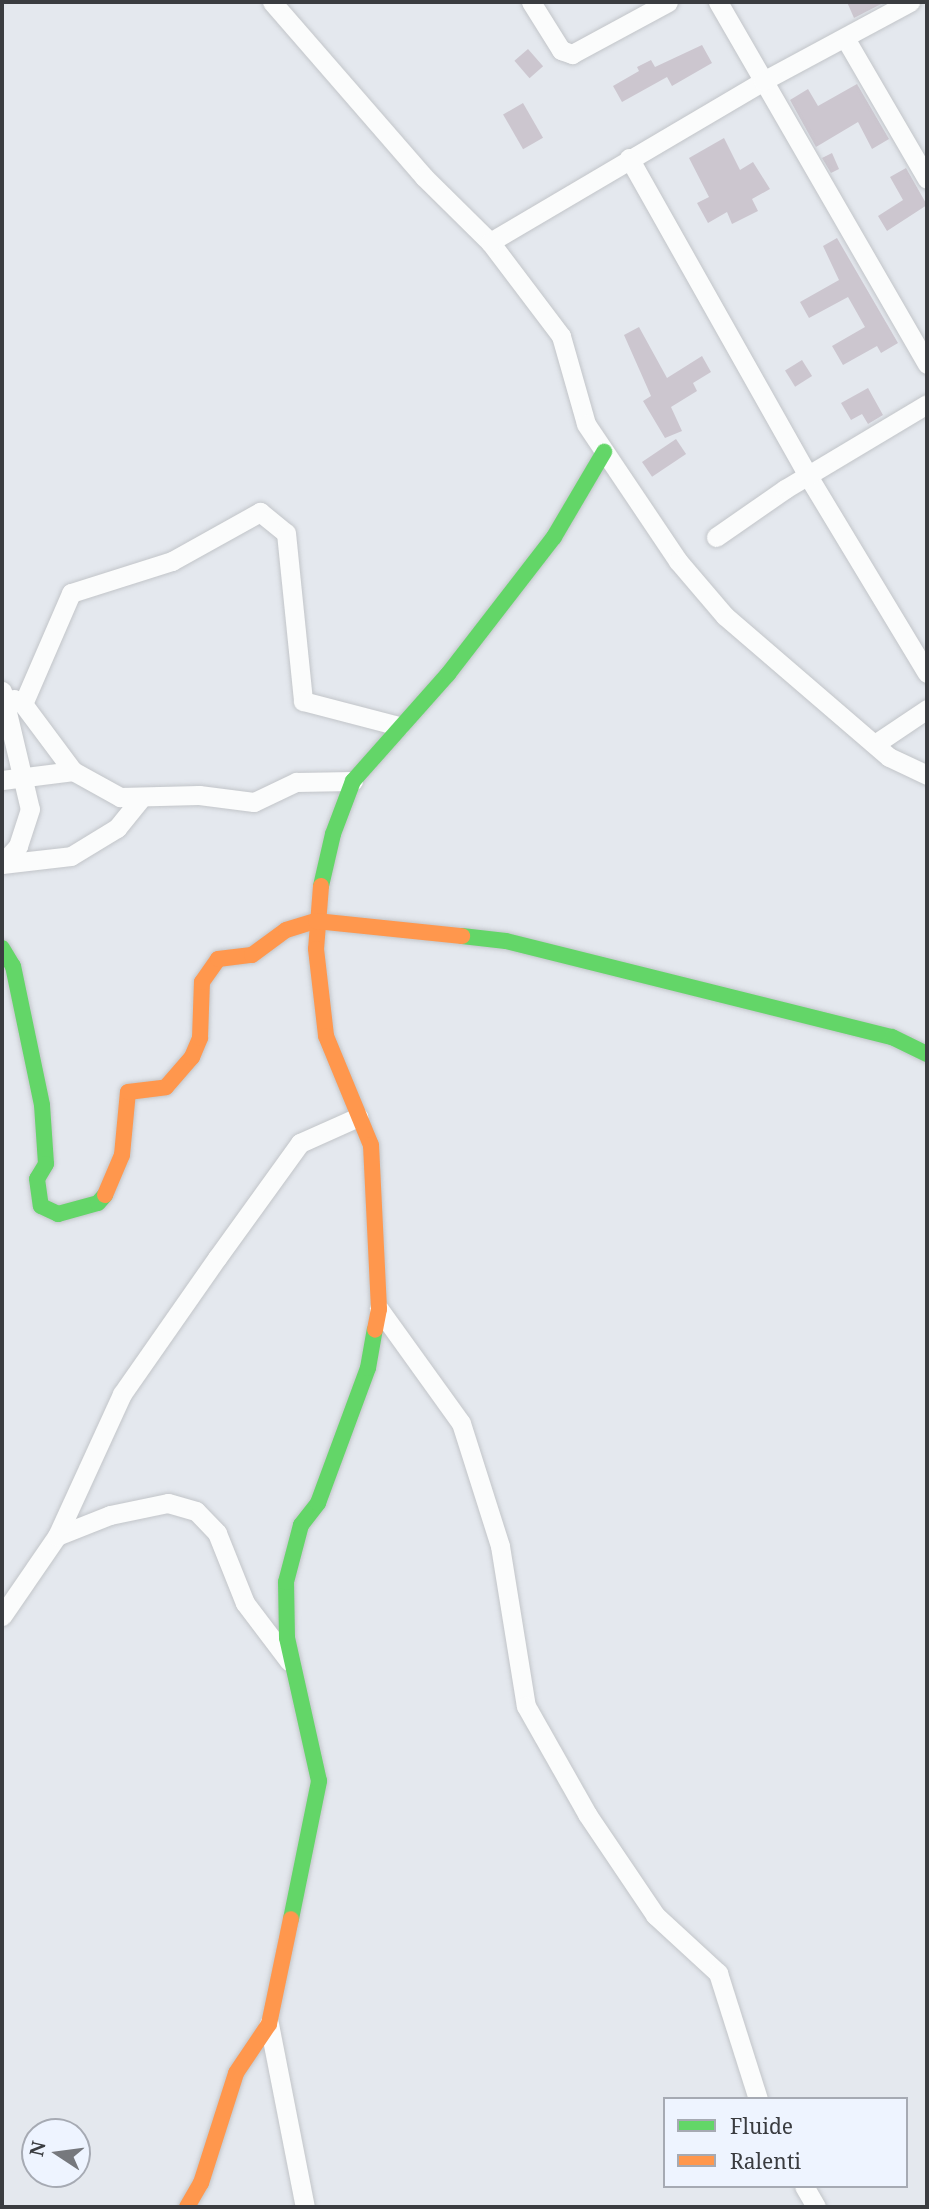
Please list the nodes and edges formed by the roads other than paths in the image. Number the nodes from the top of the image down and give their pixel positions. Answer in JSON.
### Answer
{"nodes":[{"id":1,"x":272,"y":2,"type":"edge"},
{"id":2,"x":531,"y":2,"type":"edge"},
{"id":3,"x":668,"y":2,"type":"edge"},
{"id":4,"x":718,"y":2,"type":"edge"},
{"id":5,"x":910,"y":2,"type":"edge"},
{"id":6,"x":845,"y":38,"type":"junction"},
{"id":7,"x":763,"y":81,"type":"junction"},
{"id":8,"x":629,"y":159,"type":"junction"},
{"id":9,"x":927,"y":179,"type":"edge"},
{"id":10,"x":490,"y":242,"type":"junction"},
{"id":11,"x":927,"y":364,"type":"edge"},
{"id":12,"x":927,"y":404,"type":"edge"},
{"id":13,"x":604,"y":452,"type":"junction"},
{"id":14,"x":808,"y":476,"type":"junction"},
{"id":15,"x":716,"y":537,"type":"dead end"},
{"id":16,"x":927,"y":673,"type":"edge"},
{"id":17,"x":3,"y":693,"type":"edge"},
{"id":18,"x":23,"y":704,"type":"junction"},
{"id":19,"x":927,"y":709,"type":"edge"},
{"id":20,"x":399,"y":726,"type":"junction"},
{"id":21,"x":875,"y":744,"type":"junction"},
{"id":22,"x":73,"y":771,"type":"junction"},
{"id":23,"x":927,"y":775,"type":"edge"},
{"id":24,"x":24,"y":779,"type":"junction"},
{"id":25,"x":2,"y":780,"type":"edge"},
{"id":26,"x":353,"y":781,"type":"junction"},
{"id":27,"x":139,"y":800,"type":"junction"},
{"id":28,"x":2,"y":864,"type":"edge"},
{"id":29,"x":316,"y":921,"type":"junction"},
{"id":30,"x":2,"y":948,"type":"edge"},
{"id":31,"x":927,"y":1054,"type":"edge"},
{"id":32,"x":358,"y":1117,"type":"junction"},
{"id":33,"x":379,"y":1310,"type":"junction"},
{"id":34,"x":57,"y":1536,"type":"junction"},
{"id":35,"x":2,"y":1616,"type":"edge"},
{"id":36,"x":292,"y":1665,"type":"junction"},
{"id":37,"x":269,"y":2024,"type":"junction"},
{"id":38,"x":757,"y":2097,"type":"edge"},
{"id":39,"x":805,"y":2188,"type":"edge"},
{"id":40,"x":187,"y":2207,"type":"edge"},
{"id":41,"x":305,"y":2207,"type":"edge"},
{"id":42,"x":816,"y":2207,"type":"edge"}],
"edges":[{"from":1,"to":10,"type":"street"},
{"from":2,"to":3,"type":"street"},
{"from":4,"to":7,"type":"street"},
{"from":5,"to":6,"type":"street"},
{"from":6,"to":7,"type":"street"},
{"from":6,"to":9,"type":"street"},
{"from":7,"to":8,"type":"street"},
{"from":7,"to":11,"type":"street"},
{"from":8,"to":10,"type":"street"},
{"from":8,"to":14,"type":"street"},
{"from":10,"to":13,"type":"street"},
{"from":12,"to":14,"type":"street"},
{"from":13,"to":20,"type":"street"},
{"from":13,"to":21,"type":"street"},
{"from":14,"to":15,"type":"street"},
{"from":14,"to":16,"type":"street"},
{"from":17,"to":18,"type":"street"},
{"from":17,"to":24,"type":"street"},
{"from":18,"to":20,"type":"street"},
{"from":18,"to":22,"type":"street"},
{"from":19,"to":21,"type":"street"},
{"from":20,"to":26,"type":"street"},
{"from":21,"to":23,"type":"street"},
{"from":22,"to":24,"type":"street"},
{"from":22,"to":27,"type":"street"},
{"from":24,"to":25,"type":"street"},
{"from":24,"to":28,"type":"street"},
{"from":26,"to":27,"type":"street"},
{"from":26,"to":29,"type":"street"},
{"from":27,"to":28,"type":"street"},
{"from":29,"to":30,"type":"street"},
{"from":29,"to":31,"type":"street"},
{"from":29,"to":32,"type":"street"},
{"from":32,"to":33,"type":"street"},
{"from":32,"to":34,"type":"street"},
{"from":33,"to":36,"type":"street"},
{"from":33,"to":38,"type":"street"},
{"from":34,"to":35,"type":"street"},
{"from":34,"to":36,"type":"street"},
{"from":36,"to":37,"type":"street"},
{"from":37,"to":40,"type":"street"},
{"from":37,"to":41,"type":"street"},
{"from":39,"to":42,"type":"street"}]}
